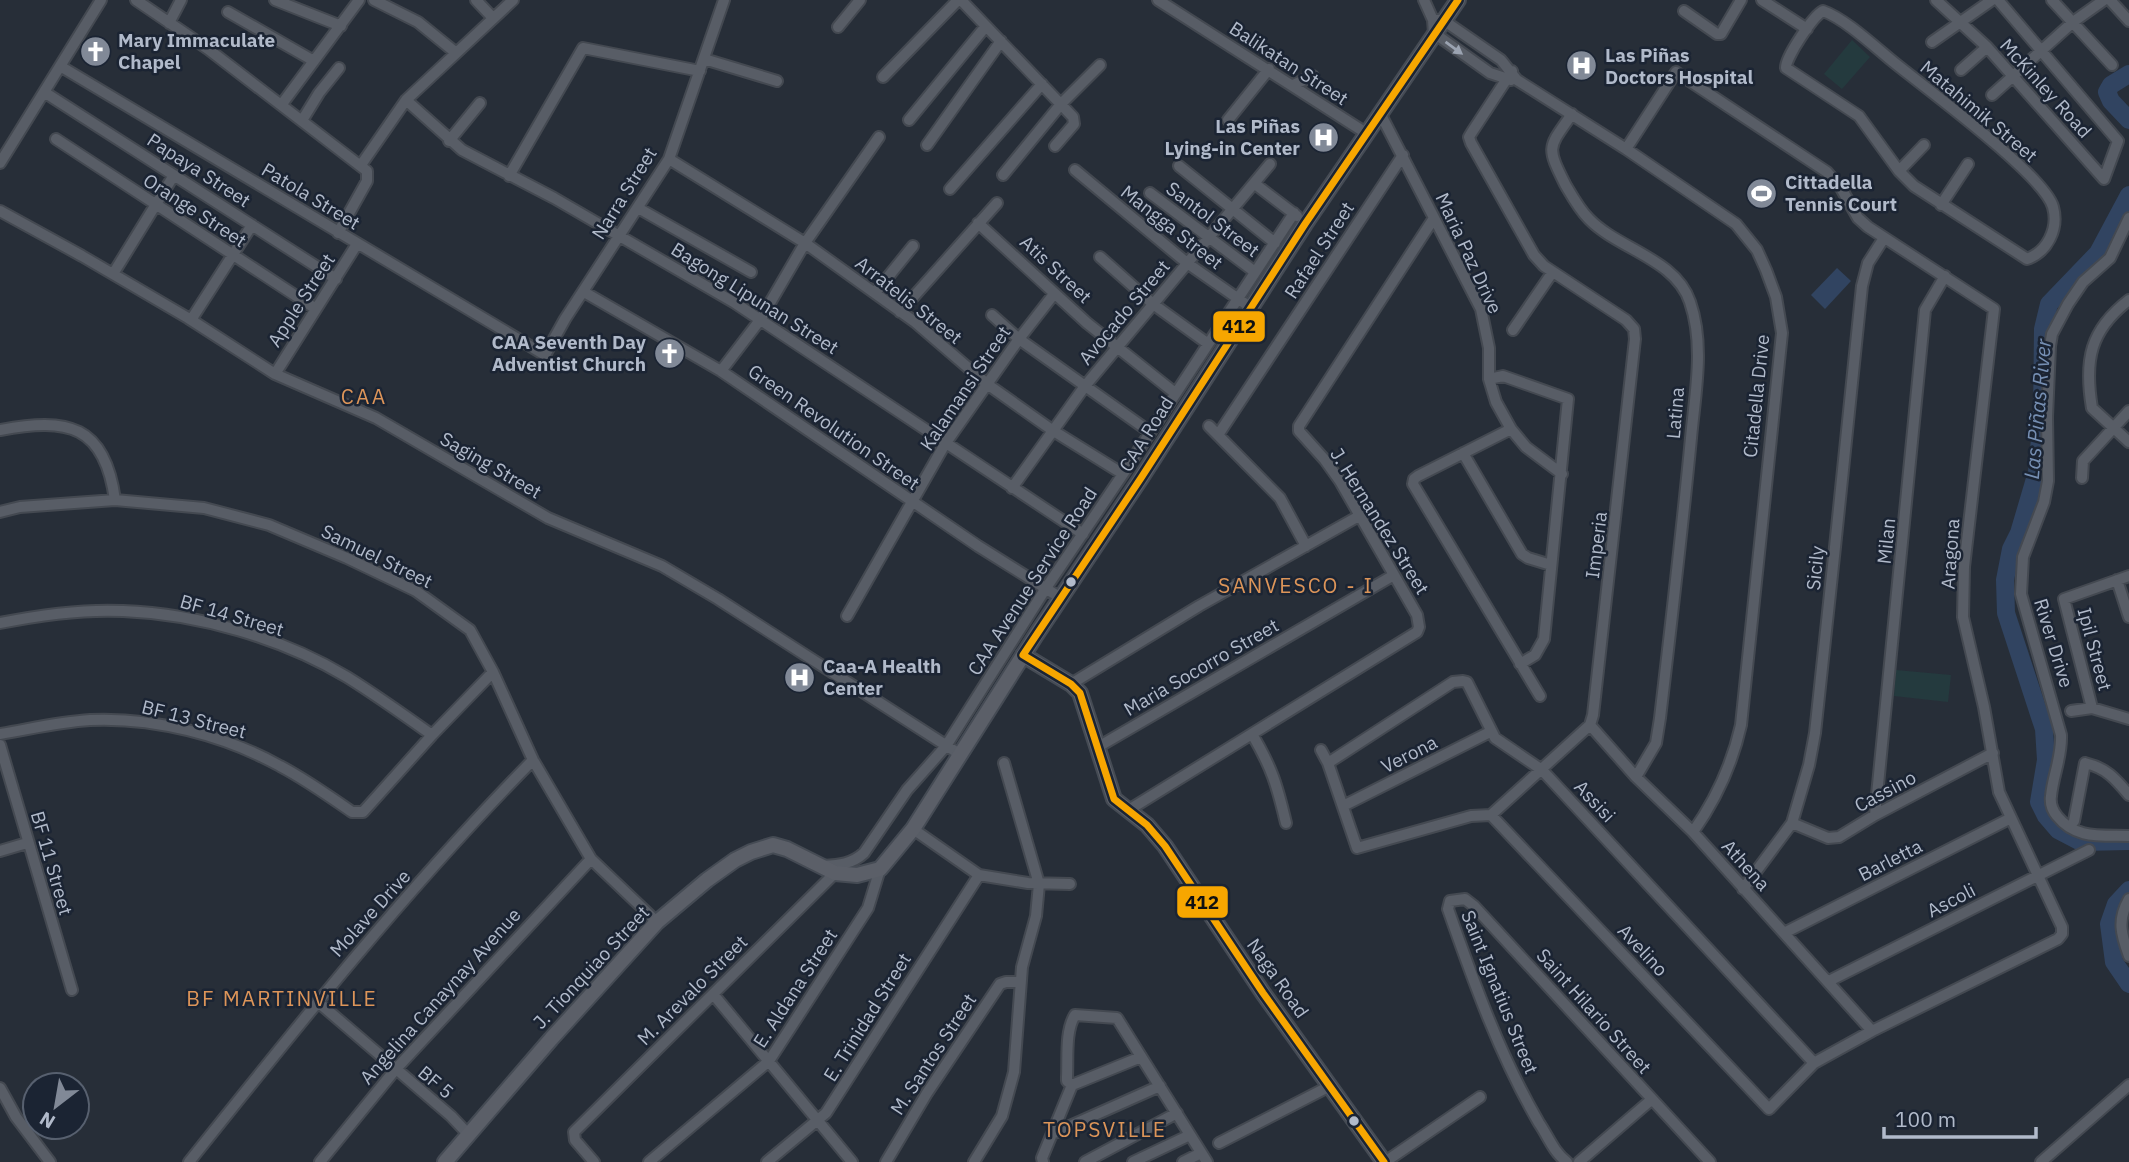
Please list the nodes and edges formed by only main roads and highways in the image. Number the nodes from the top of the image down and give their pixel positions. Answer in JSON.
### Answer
{"nodes":[{"id":1,"x":1458,"y":0,"type":"edge"},
{"id":2,"x":1023,"y":655,"type":"junction"},
{"id":3,"x":866,"y":874,"type":"joint"},
{"id":4,"x":445,"y":1162,"type":"edge"},
{"id":5,"x":1384,"y":1162,"type":"edge"}],
"edges":[{"from":1,"to":2,"type":"main road","name":"CAA Road"},
{"from":2,"to":3,"type":"main road","name":"CAA Road"},
{"from":2,"to":5,"type":"main road","name":"Naga Road"},
{"from":3,"to":4,"type":"main road","name":"J. Tionquiao Street"}]}
